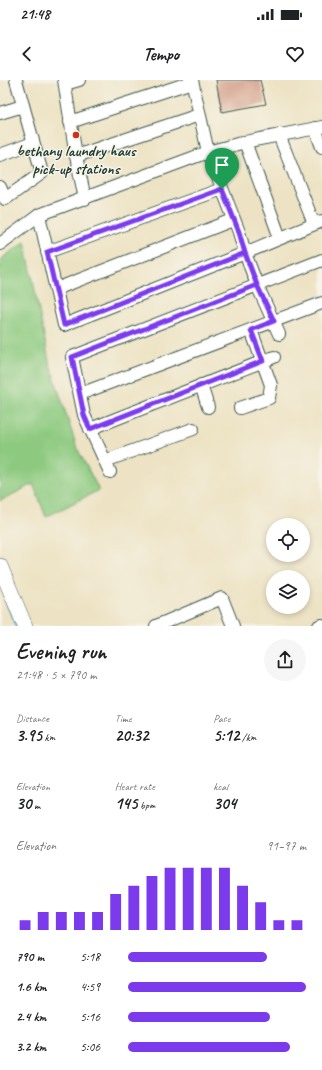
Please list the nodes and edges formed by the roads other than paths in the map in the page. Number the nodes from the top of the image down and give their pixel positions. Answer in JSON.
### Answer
{"nodes":[{"id":1,"x":16,"y":80,"type":"edge"},
{"id":2,"x":80,"y":80,"type":"edge"},
{"id":3,"x":192,"y":81,"type":"edge"},
{"id":4,"x":64,"y":82,"type":"edge"},
{"id":5,"x":23,"y":106,"type":"junction"},
{"id":6,"x":0,"y":113,"type":"edge"},
{"id":7,"x":199,"y":115,"type":"junction"},
{"id":8,"x":70,"y":122,"type":"junction"},
{"id":9,"x":318,"y":127,"type":"edge"},
{"id":10,"x":280,"y":135,"type":"junction"},
{"id":11,"x":245,"y":142,"type":"junction"},
{"id":12,"x":32,"y":143,"type":"junction"},
{"id":13,"x":322,"y":147,"type":"edge"},
{"id":14,"x":208,"y":152,"type":"junction"},
{"id":15,"x":0,"y":155,"type":"edge"},
{"id":16,"x":76,"y":156,"type":"junction"},
{"id":17,"x":0,"y":187,"type":"edge"},
{"id":18,"x":222,"y":189,"type":"junction"},
{"id":19,"x":84,"y":199,"type":"junction"},
{"id":20,"x":39,"y":215,"type":"junction"},
{"id":21,"x":233,"y":220,"type":"junction"},
{"id":22,"x":318,"y":223,"type":"edge"},
{"id":23,"x":280,"y":238,"type":"junction"},
{"id":24,"x":0,"y":244,"type":"edge"},
{"id":25,"x":47,"y":252,"type":"junction"},
{"id":26,"x":245,"y":253,"type":"junction"},
{"id":27,"x":322,"y":260,"type":"edge"},
{"id":28,"x":257,"y":285,"type":"junction"},
{"id":29,"x":56,"y":289,"type":"junction"},
{"id":30,"x":322,"y":303,"type":"edge"},
{"id":31,"x":274,"y":321,"type":"junction"},
{"id":32,"x":251,"y":330,"type":"junction"},
{"id":33,"x":279,"y":334,"type":"dead end"},
{"id":34,"x":274,"y":356,"type":"dead end"},
{"id":35,"x":263,"y":361,"type":"junction"},
{"id":36,"x":201,"y":385,"type":"junction"},
{"id":37,"x":80,"y":394,"type":"junction"},
{"id":38,"x":208,"y":407,"type":"dead end"},
{"id":39,"x":240,"y":408,"type":"dead end"},
{"id":40,"x":90,"y":429,"type":"junction"},
{"id":41,"x":192,"y":429,"type":"dead end"},
{"id":42,"x":0,"y":566,"type":"edge"},
{"id":43,"x":322,"y":625,"type":"edge"},
{"id":44,"x":25,"y":626,"type":"edge"},
{"id":45,"x":156,"y":626,"type":"edge"},
{"id":46,"x":233,"y":626,"type":"edge"},
{"id":47,"x":319,"y":626,"type":"edge"}],
"edges":[{"from":1,"to":5,"type":"street"},
{"from":2,"to":4,"type":"street"},
{"from":3,"to":7,"type":"street"},
{"from":3,"to":8,"type":"street"},
{"from":4,"to":8,"type":"street"},
{"from":5,"to":6,"type":"street"},
{"from":5,"to":12,"type":"street"},
{"from":7,"to":14,"type":"street"},
{"from":7,"to":16,"type":"street"},
{"from":8,"to":16,"type":"street"},
{"from":9,"to":10,"type":"street"},
{"from":9,"to":13,"type":"street"},
{"from":10,"to":11,"type":"street"},
{"from":10,"to":22,"type":"street"},
{"from":11,"to":14,"type":"street"},
{"from":11,"to":23,"type":"street"},
{"from":12,"to":15,"type":"street"},
{"from":12,"to":17,"type":"street"},
{"from":14,"to":18,"type":"street"},
{"from":14,"to":19,"type":"street"},
{"from":16,"to":19,"type":"street"},
{"from":18,"to":21,"type":"street"},
{"from":18,"to":25,"type":"street"},
{"from":19,"to":20,"type":"street"},
{"from":20,"to":24,"type":"street"},
{"from":20,"to":25,"type":"street"},
{"from":21,"to":26,"type":"street"},
{"from":21,"to":29,"type":"street"},
{"from":22,"to":23,"type":"street"},
{"from":23,"to":26,"type":"street"},
{"from":25,"to":29,"type":"street"},
{"from":26,"to":28,"type":"street"},
{"from":26,"to":29,"type":"street"},
{"from":27,"to":28,"type":"street"},
{"from":28,"to":31,"type":"street"},
{"from":28,"to":37,"type":"street"},
{"from":30,"to":31,"type":"street"},
{"from":31,"to":32,"type":"street"},
{"from":31,"to":33,"type":"street"},
{"from":32,"to":35,"type":"street"},
{"from":32,"to":37,"type":"street"},
{"from":34,"to":35,"type":"street"},
{"from":35,"to":36,"type":"street"},
{"from":35,"to":39,"type":"street"},
{"from":36,"to":38,"type":"street"},
{"from":36,"to":40,"type":"street"},
{"from":37,"to":40,"type":"street"},
{"from":40,"to":41,"type":"street"},
{"from":42,"to":44,"type":"street"},
{"from":43,"to":47,"type":"street"},
{"from":45,"to":46,"type":"street"}]}
